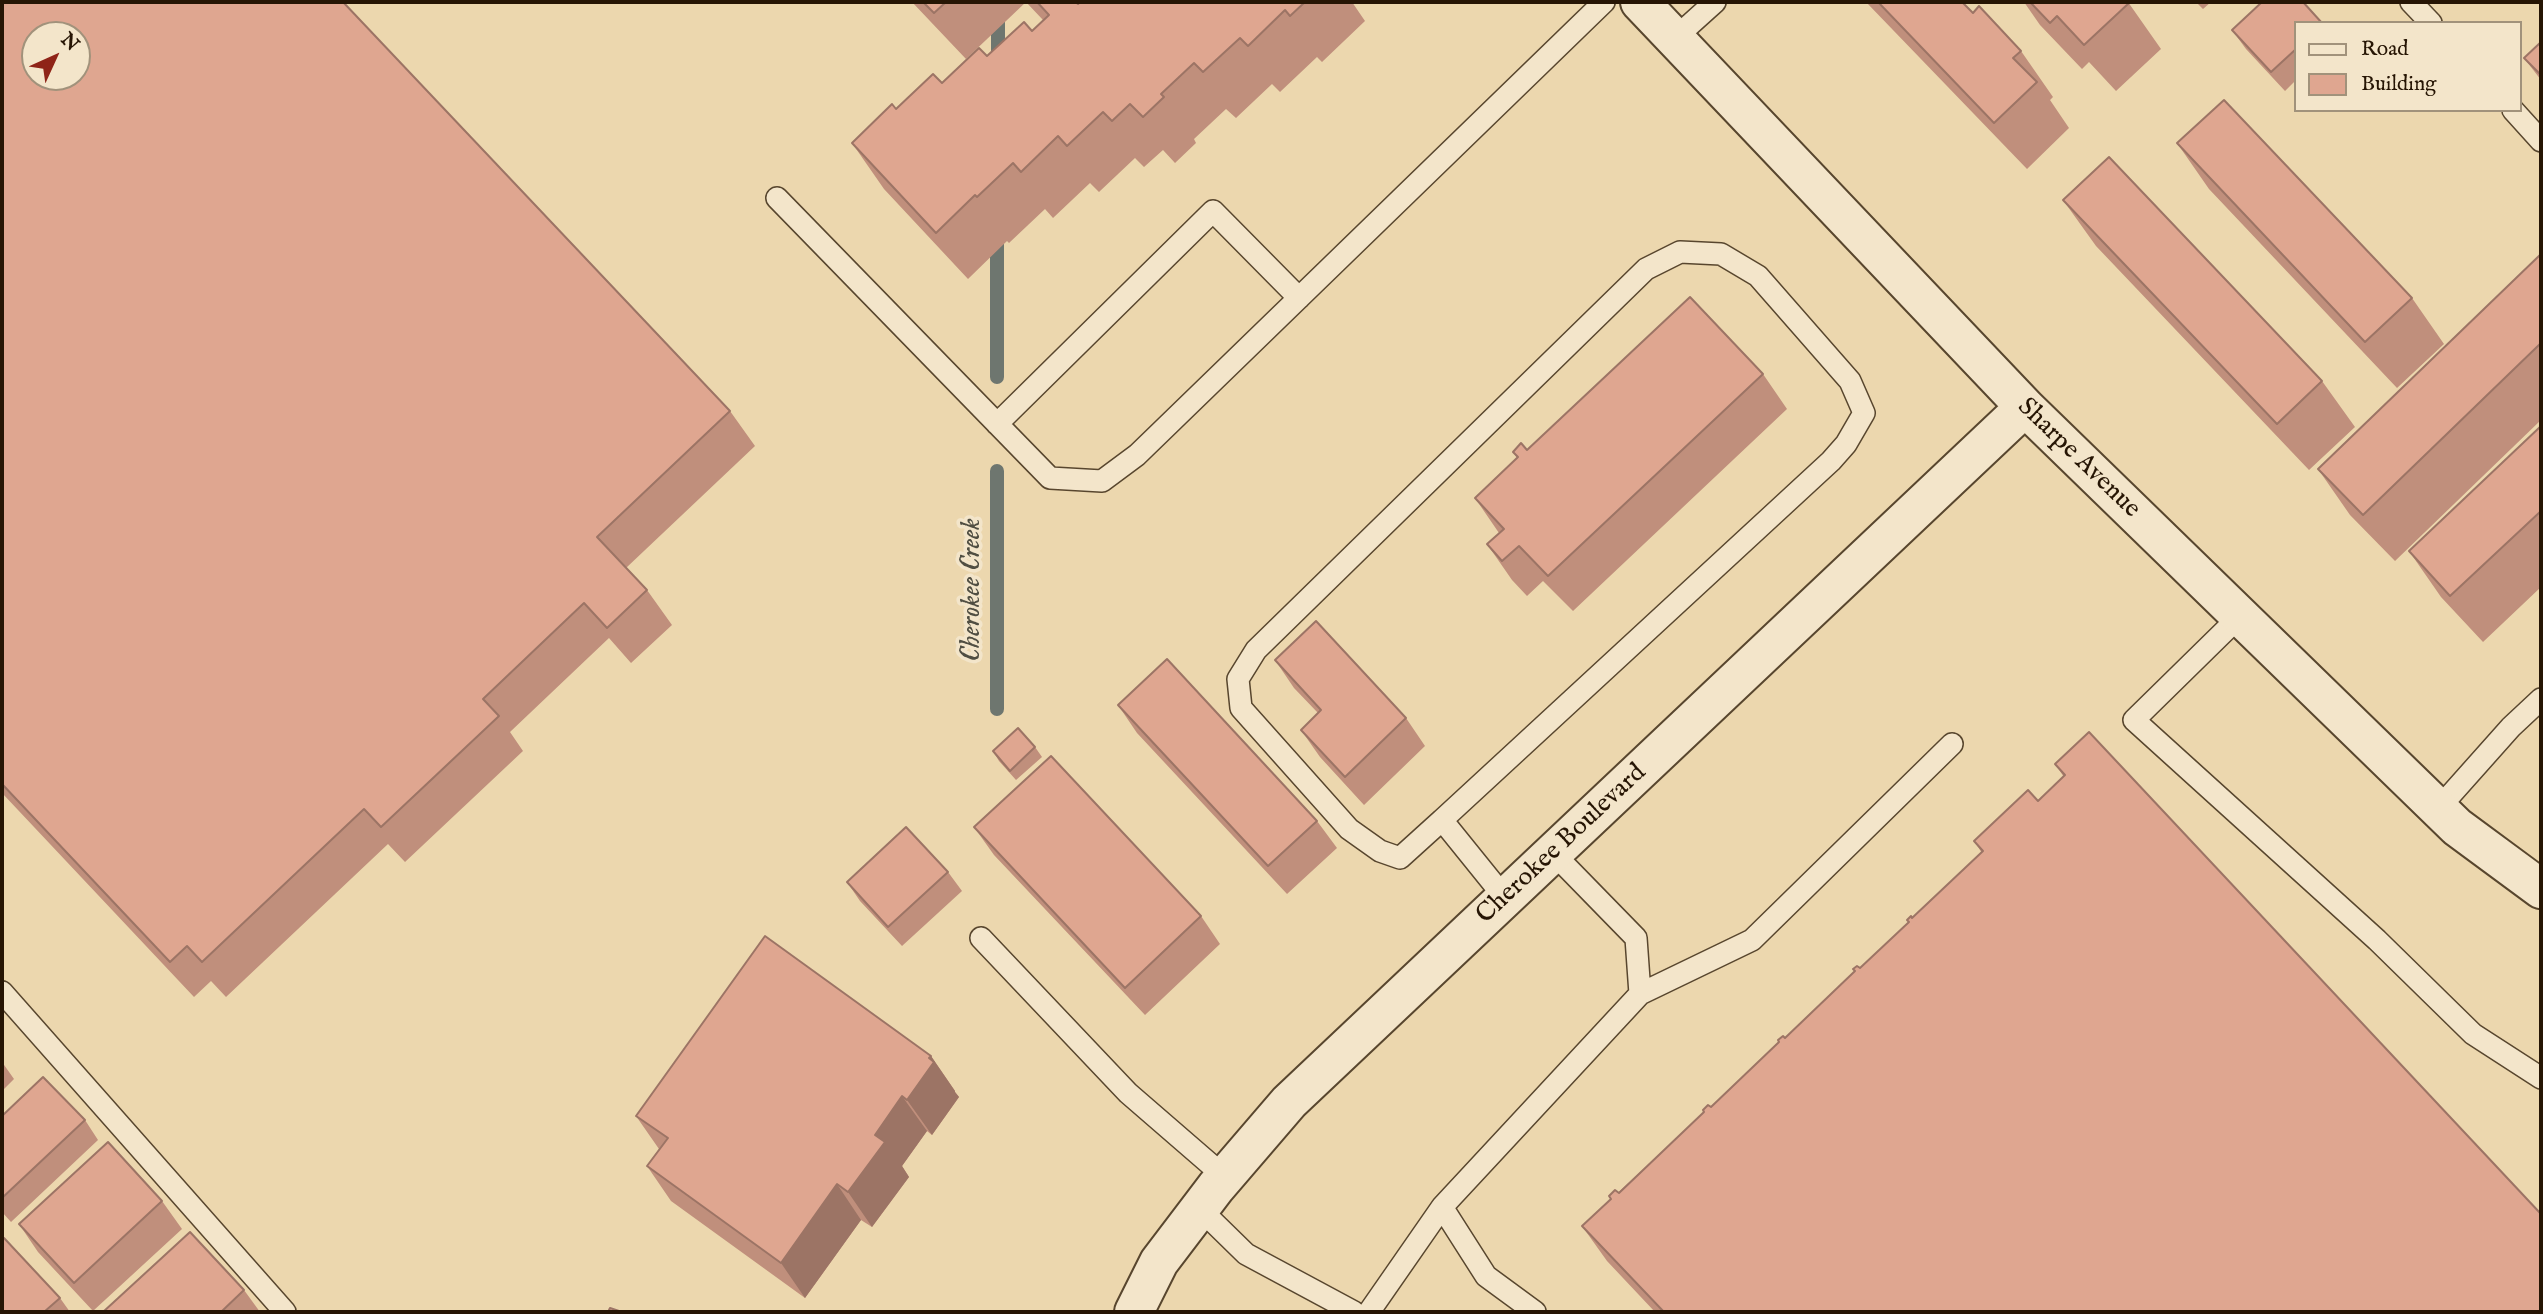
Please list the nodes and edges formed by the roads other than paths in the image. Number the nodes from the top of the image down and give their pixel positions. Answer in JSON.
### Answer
{"nodes":[{"id":1,"x":1604,"y":2,"type":"edge"},
{"id":2,"x":1640,"y":2,"type":"edge"},
{"id":3,"x":1715,"y":2,"type":"edge"},
{"id":4,"x":2411,"y":2,"type":"edge"},
{"id":5,"x":2429,"y":21,"type":"edge"},
{"id":6,"x":1675,"y":38,"type":"junction"},
{"id":7,"x":2515,"y":112,"type":"edge"},
{"id":8,"x":2541,"y":141,"type":"edge"},
{"id":9,"x":777,"y":198,"type":"dead end"},
{"id":10,"x":1299,"y":298,"type":"junction"},
{"id":11,"x":2025,"y":407,"type":"junction"},
{"id":12,"x":997,"y":424,"type":"junction"},
{"id":13,"x":2240,"y":617,"type":"junction"},
{"id":14,"x":2541,"y":699,"type":"edge"},
{"id":15,"x":1952,"y":744,"type":"dead end"},
{"id":16,"x":2438,"y":809,"type":"junction"},
{"id":17,"x":1442,"y":820,"type":"junction"},
{"id":18,"x":1553,"y":853,"type":"junction"},
{"id":19,"x":2541,"y":889,"type":"edge"},
{"id":20,"x":1506,"y":898,"type":"junction"},
{"id":21,"x":981,"y":938,"type":"dead end"},
{"id":22,"x":2,"y":992,"type":"edge"},
{"id":23,"x":1640,"y":994,"type":"junction"},
{"id":24,"x":2541,"y":1078,"type":"edge"},
{"id":25,"x":1225,"y":1177,"type":"junction"},
{"id":26,"x":1442,"y":1207,"type":"junction"},
{"id":27,"x":1200,"y":1209,"type":"junction"},
{"id":28,"x":285,"y":1312,"type":"edge"},
{"id":29,"x":1134,"y":1312,"type":"edge"},
{"id":30,"x":1354,"y":1312,"type":"edge"},
{"id":31,"x":1369,"y":1312,"type":"edge"},
{"id":32,"x":1535,"y":1312,"type":"edge"}],
"edges":[{"from":1,"to":10,"type":"lane"},
{"from":2,"to":6,"type":"street","name":"Sharpe Avenue"},
{"from":3,"to":6,"type":"lane"},
{"from":4,"to":5,"type":"lane"},
{"from":6,"to":11,"type":"street","name":"Sharpe Avenue"},
{"from":7,"to":8,"type":"lane"},
{"from":9,"to":12,"type":"lane"},
{"from":10,"to":12,"type":"lane"},
{"from":10,"to":12,"type":"lane"},
{"from":11,"to":13,"type":"street","name":"Sharpe Avenue"},
{"from":11,"to":18,"type":"street","name":"Cherokee Boulevard"},
{"from":13,"to":16,"type":"street","name":"Sharpe Avenue"},
{"from":13,"to":24,"type":"lane"},
{"from":14,"to":16,"type":"lane"},
{"from":15,"to":23,"type":"lane"},
{"from":16,"to":19,"type":"street","name":"Sharpe Avenue"},
{"from":17,"to":17,"type":"lane"},
{"from":17,"to":20,"type":"lane"},
{"from":18,"to":20,"type":"street","name":"Cherokee Boulevard"},
{"from":18,"to":23,"type":"lane"},
{"from":20,"to":25,"type":"street","name":"Cherokee Boulevard"},
{"from":21,"to":25,"type":"lane"},
{"from":22,"to":28,"type":"lane"},
{"from":23,"to":26,"type":"lane"},
{"from":25,"to":27,"type":"street","name":"Cherokee Boulevard"},
{"from":26,"to":31,"type":"lane"},
{"from":26,"to":32,"type":"lane"},
{"from":27,"to":29,"type":"street","name":"Cherokee Boulevard"},
{"from":27,"to":30,"type":"lane"}]}
